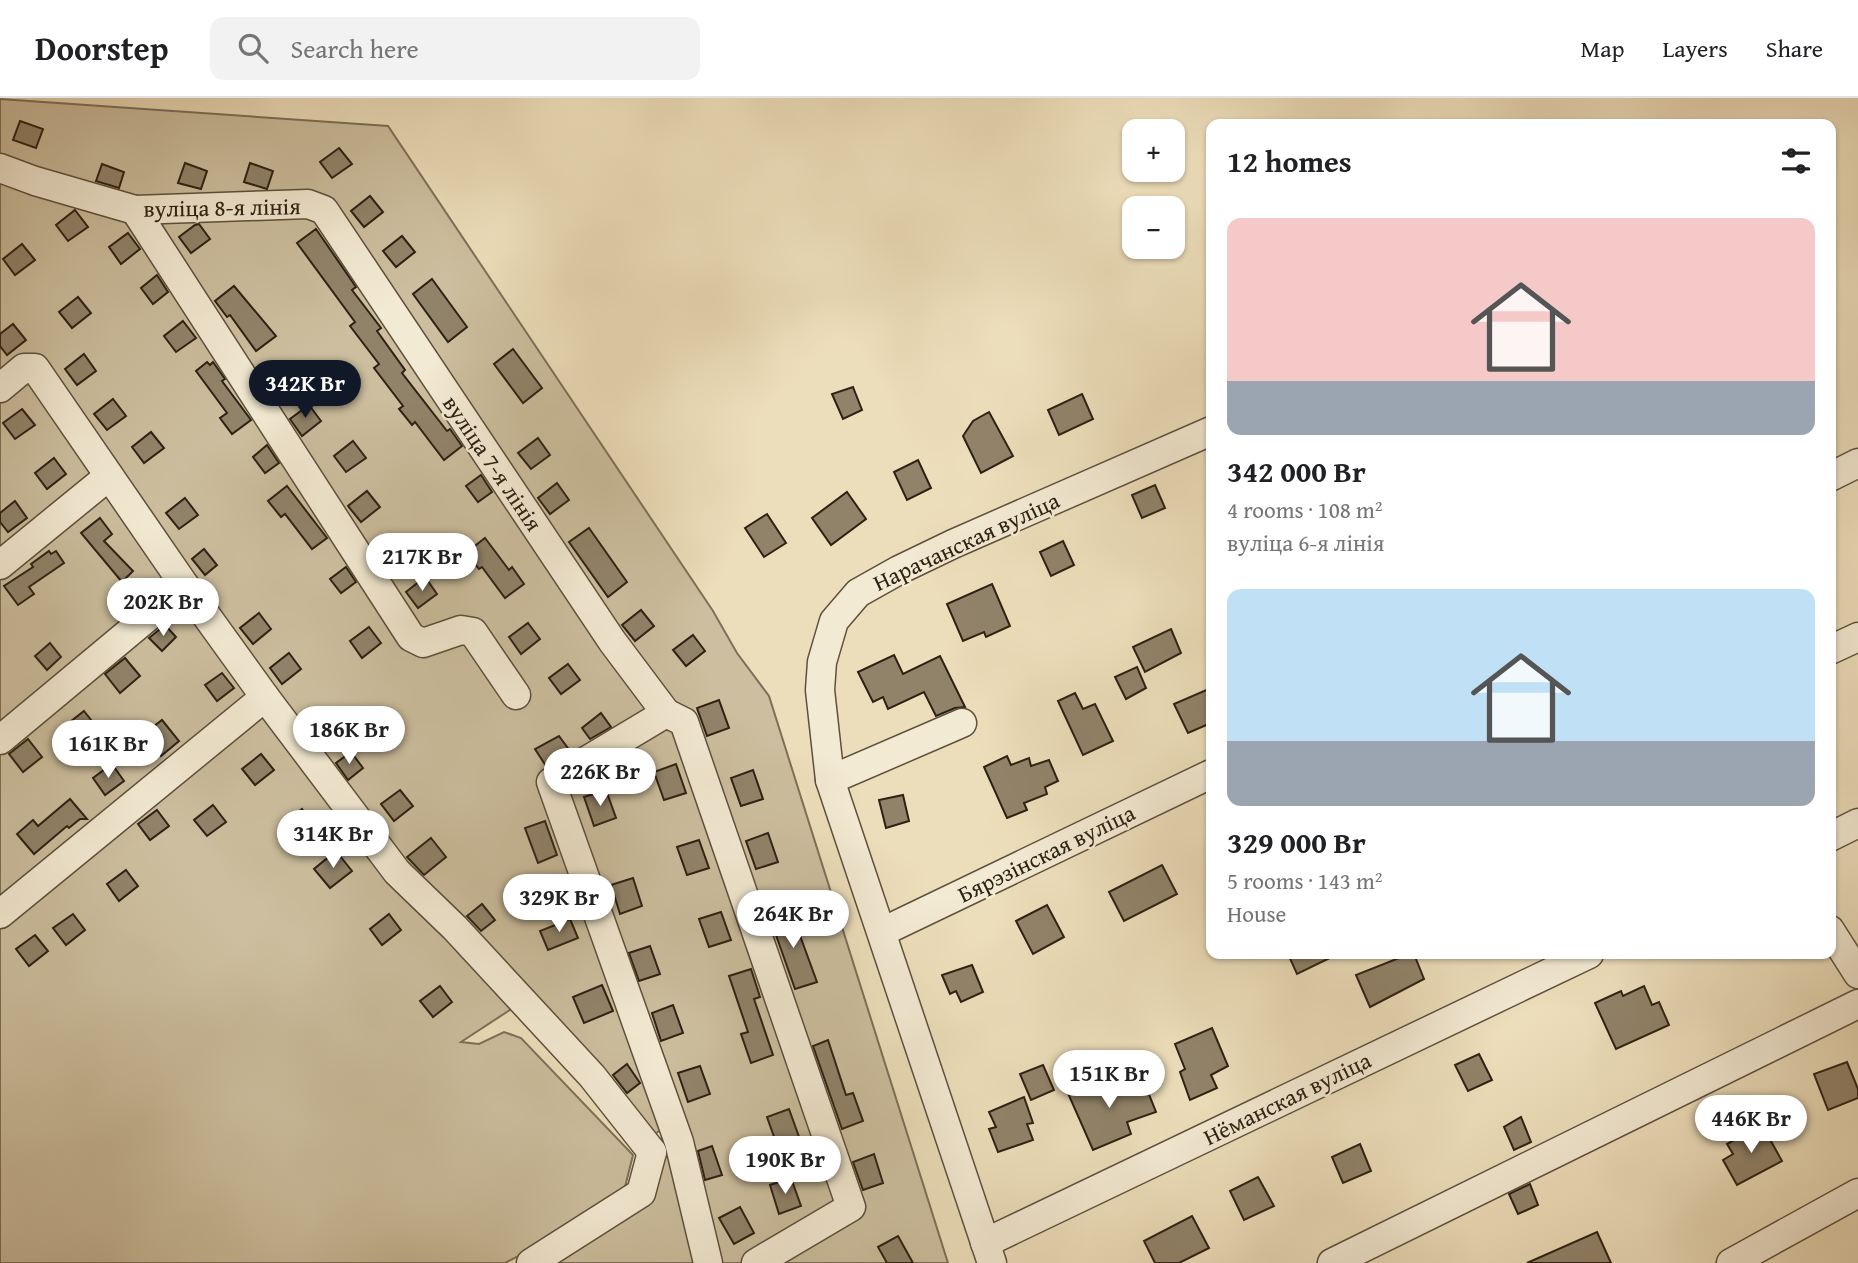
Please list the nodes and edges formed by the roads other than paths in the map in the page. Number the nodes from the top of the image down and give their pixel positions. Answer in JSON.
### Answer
{"nodes":[{"id":1,"x":0,"y":168,"type":"edge"},
{"id":2,"x":135,"y":210,"type":"junction"},
{"id":3,"x":324,"y":210,"type":"joint"},
{"id":4,"x":0,"y":388,"type":"edge"},
{"id":5,"x":1206,"y":432,"type":"edge"},
{"id":6,"x":1858,"y":463,"type":"edge"},
{"id":7,"x":1836,"y":474,"type":"edge"},
{"id":8,"x":109,"y":476,"type":"junction"},
{"id":9,"x":0,"y":565,"type":"edge"},
{"id":10,"x":185,"y":586,"type":"junction"},
{"id":11,"x":1858,"y":637,"type":"edge"},
{"id":12,"x":1836,"y":647,"type":"edge"},
{"id":13,"x":516,"y":695,"type":"dead end"},
{"id":14,"x":264,"y":697,"type":"junction"},
{"id":15,"x":666,"y":713,"type":"junction"},
{"id":16,"x":962,"y":723,"type":"dead end"},
{"id":17,"x":0,"y":740,"type":"edge"},
{"id":18,"x":1206,"y":776,"type":"edge"},
{"id":19,"x":830,"y":780,"type":"junction"},
{"id":20,"x":1858,"y":823,"type":"edge"},
{"id":21,"x":1836,"y":834,"type":"edge"},
{"id":22,"x":0,"y":914,"type":"edge"},
{"id":23,"x":882,"y":932,"type":"junction"},
{"id":24,"x":1836,"y":939,"type":"edge"},
{"id":25,"x":1579,"y":959,"type":"edge"},
{"id":26,"x":1858,"y":974,"type":"edge"},
{"id":27,"x":1858,"y":1004,"type":"edge"},
{"id":28,"x":680,"y":1142,"type":"junction"},
{"id":29,"x":652,"y":1152,"type":"junction"},
{"id":30,"x":1858,"y":1193,"type":"edge"},
{"id":31,"x":988,"y":1253,"type":"edge"},
{"id":32,"x":531,"y":1263,"type":"edge"},
{"id":33,"x":708,"y":1263,"type":"edge"},
{"id":34,"x":756,"y":1263,"type":"edge"},
{"id":35,"x":1332,"y":1263,"type":"edge"},
{"id":36,"x":1731,"y":1263,"type":"edge"}],
"edges":[{"from":1,"to":2,"type":"street","name":"вуліца 8-я лінія"},
{"from":2,"to":3,"type":"street","name":"вуліца 8-я лінія"},
{"from":2,"to":13,"type":"street"},
{"from":3,"to":15,"type":"street","name":"вуліца 7-я лінія"},
{"from":4,"to":8,"type":"street"},
{"from":5,"to":19,"type":"street","name":"Нарачанская вуліца"},
{"from":6,"to":7,"type":"street"},
{"from":8,"to":9,"type":"street"},
{"from":8,"to":10,"type":"street"},
{"from":10,"to":14,"type":"street"},
{"from":10,"to":17,"type":"street"},
{"from":11,"to":12,"type":"street"},
{"from":14,"to":22,"type":"street"},
{"from":14,"to":29,"type":"street"},
{"from":15,"to":28,"type":"street"},
{"from":15,"to":34,"type":"street","name":"вуліца 7-я лінія"},
{"from":16,"to":19,"type":"street"},
{"from":18,"to":23,"type":"street","name":"Бярэзінская вуліца"},
{"from":19,"to":23,"type":"street","name":"Нарачанская вуліца"},
{"from":20,"to":21,"type":"street"},
{"from":23,"to":31,"type":"street","name":"Нарачанская вуліца"},
{"from":24,"to":26,"type":"street"},
{"from":25,"to":31,"type":"street","name":"Нёманская вуліца"},
{"from":27,"to":35,"type":"street"},
{"from":28,"to":29,"type":"street"},
{"from":28,"to":33,"type":"street"},
{"from":29,"to":32,"type":"street"},
{"from":30,"to":36,"type":"street"}]}
